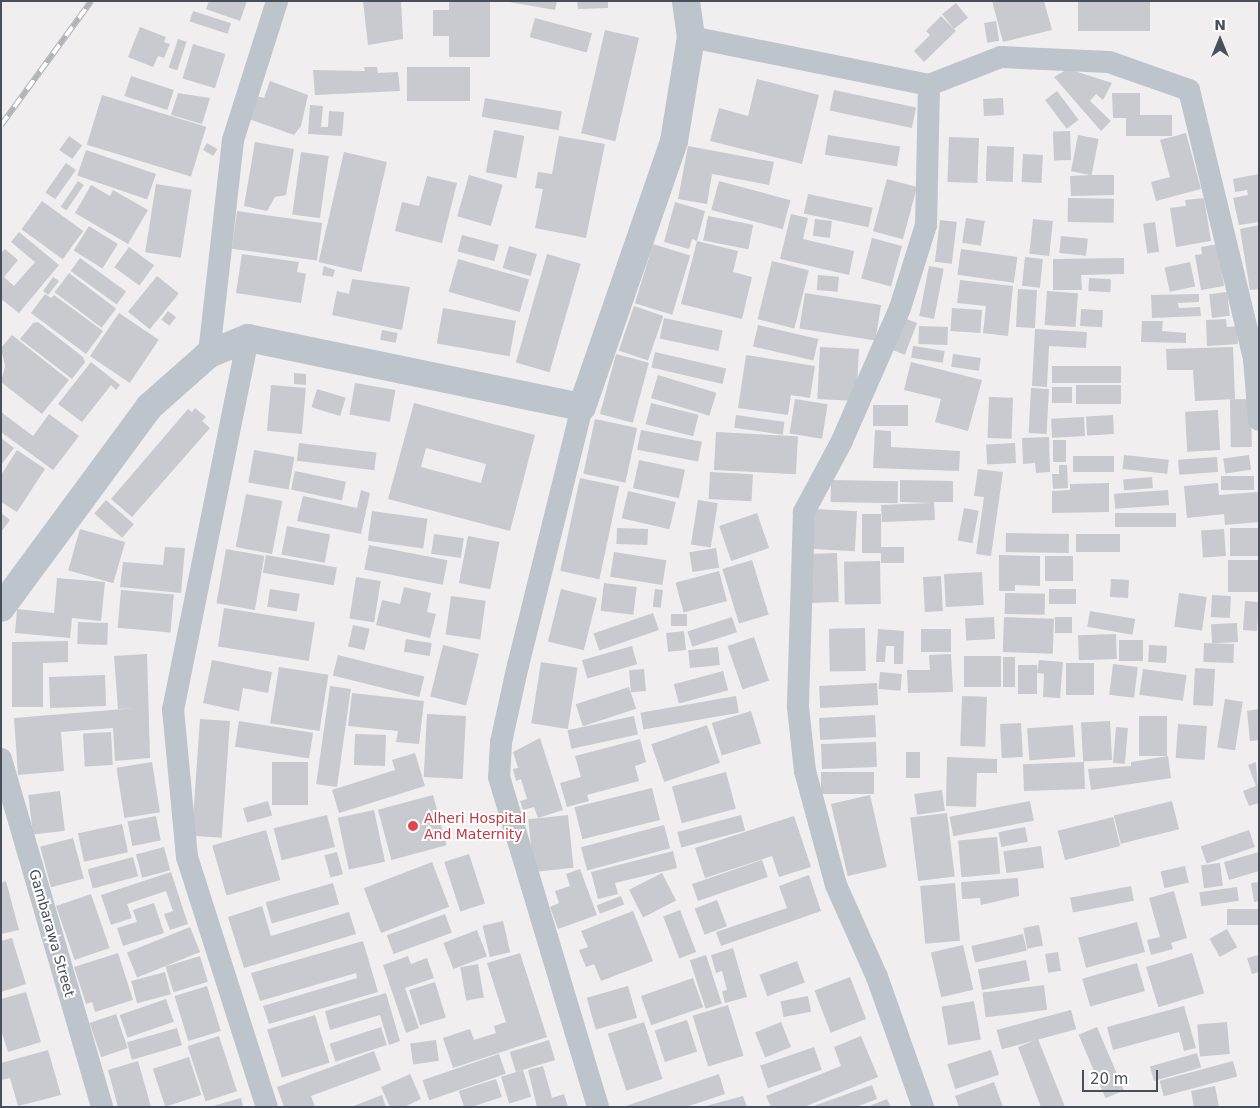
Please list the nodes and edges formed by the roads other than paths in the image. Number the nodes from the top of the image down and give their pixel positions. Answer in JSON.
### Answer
{"nodes":[{"id":1,"x":277,"y":1,"type":"edge"},
{"id":2,"x":686,"y":1,"type":"edge"},
{"id":3,"x":691,"y":37,"type":"junction"},
{"id":4,"x":929,"y":85,"type":"junction"},
{"id":5,"x":248,"y":338,"type":"junction"},
{"id":6,"x":209,"y":354,"type":"junction"},
{"id":7,"x":582,"y":407,"type":"junction"},
{"id":8,"x":1259,"y":420,"type":"edge"},
{"id":9,"x":1,"y":608,"type":"edge"},
{"id":10,"x":1,"y":759,"type":"edge"},
{"id":11,"x":102,"y":1107,"type":"edge"},
{"id":12,"x":267,"y":1107,"type":"edge"},
{"id":13,"x":598,"y":1107,"type":"edge"},
{"id":14,"x":923,"y":1107,"type":"edge"}],
"edges":[{"from":1,"to":6,"type":"street"},
{"from":2,"to":3,"type":"street"},
{"from":3,"to":4,"type":"street"},
{"from":3,"to":7,"type":"street"},
{"from":4,"to":8,"type":"street"},
{"from":4,"to":14,"type":"street"},
{"from":5,"to":6,"type":"street"},
{"from":5,"to":7,"type":"street"},
{"from":5,"to":12,"type":"street"},
{"from":6,"to":9,"type":"street"},
{"from":7,"to":13,"type":"street"},
{"from":10,"to":11,"type":"street","name":"Gambarawa Street"}]}
